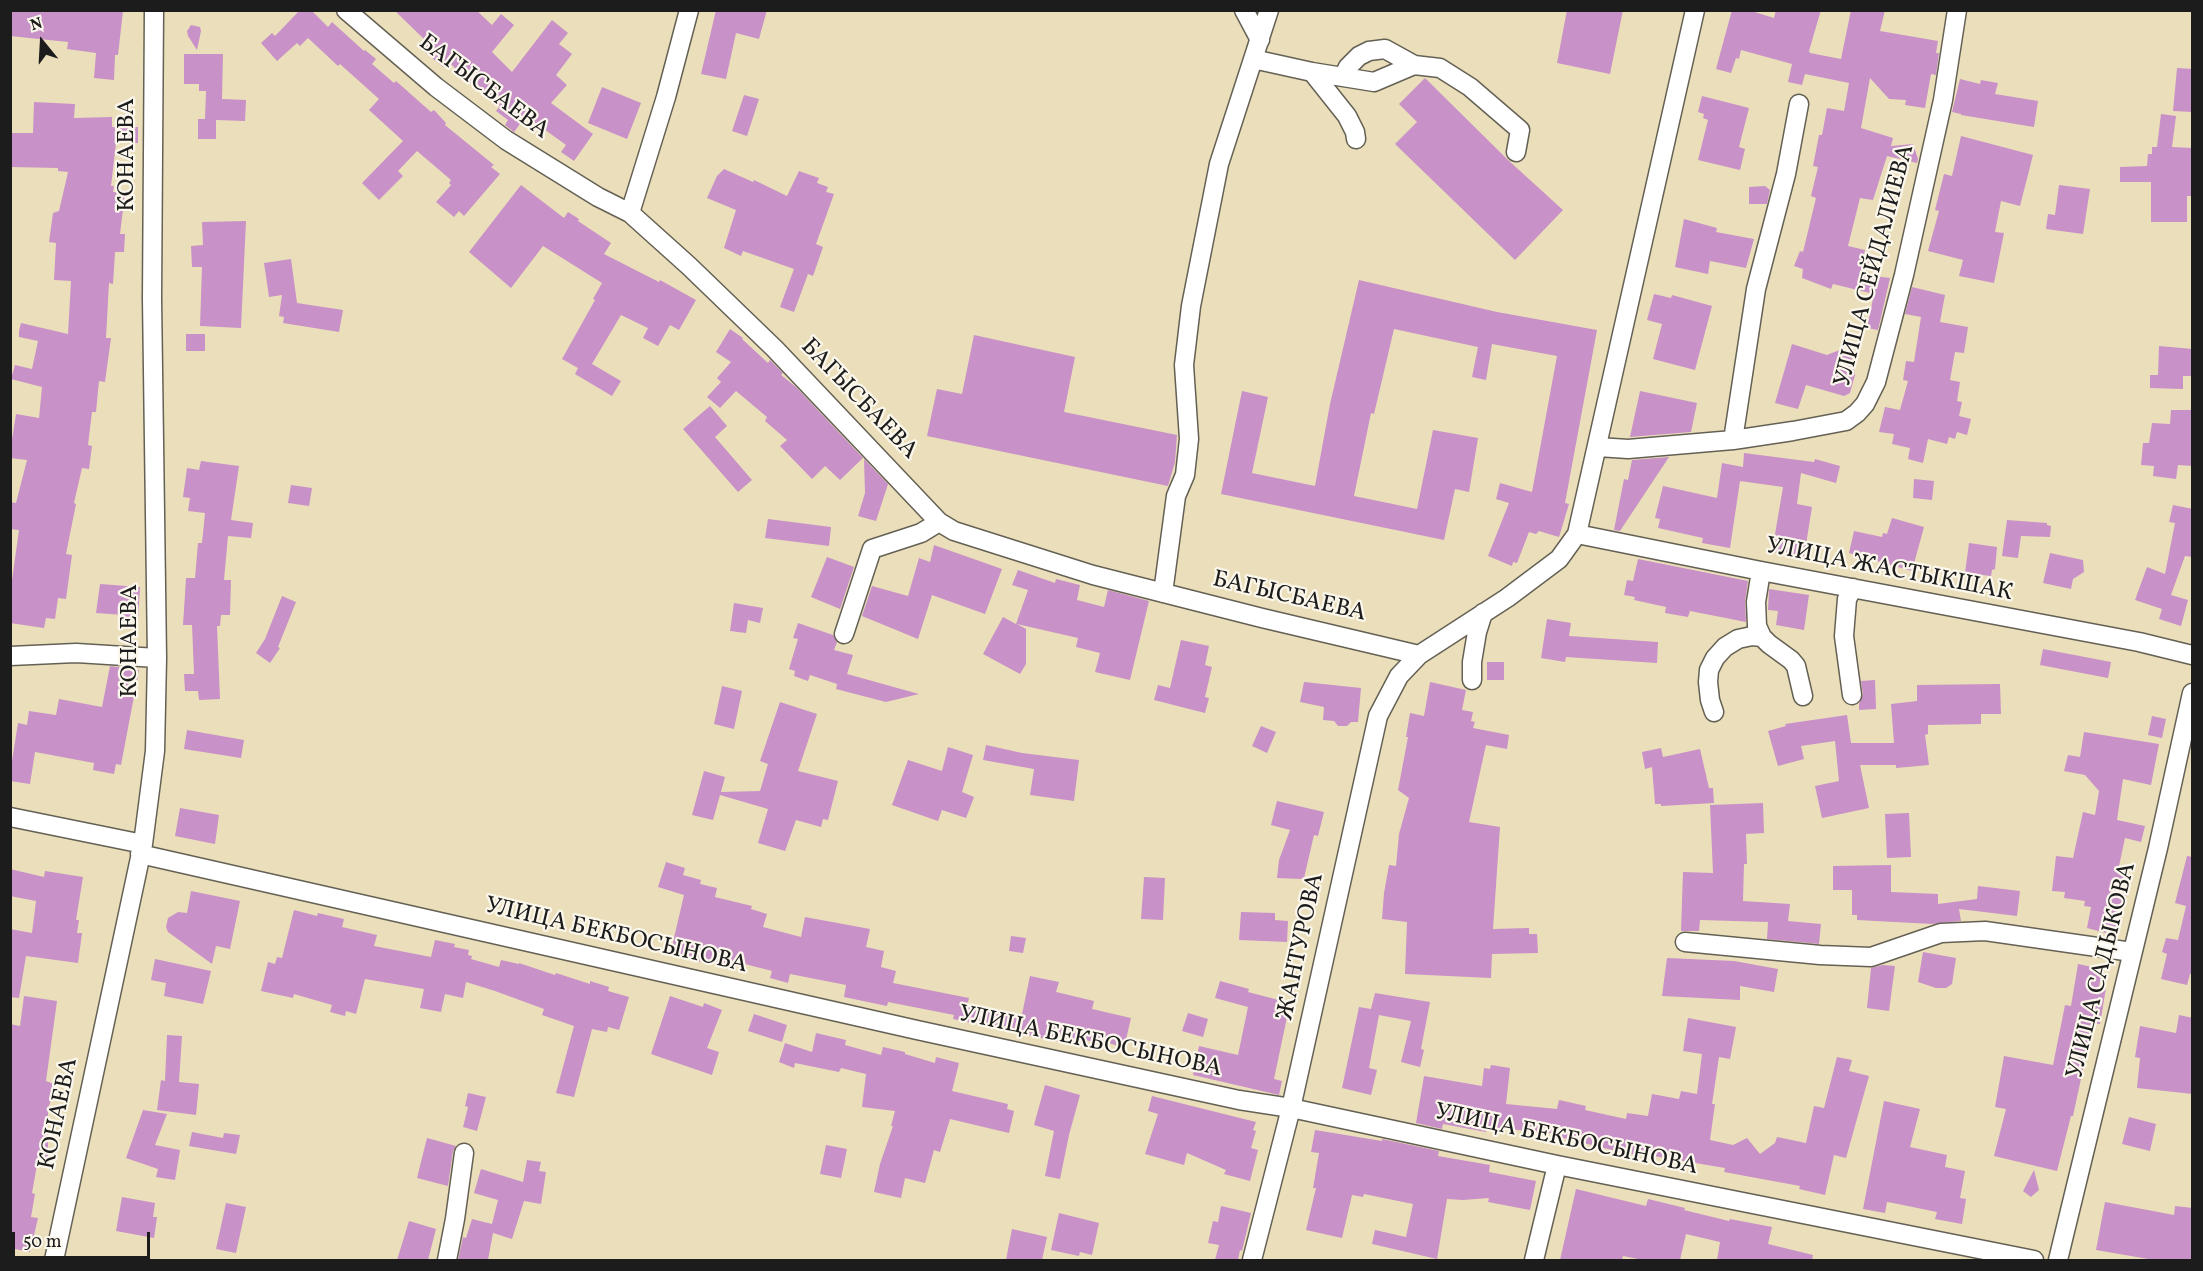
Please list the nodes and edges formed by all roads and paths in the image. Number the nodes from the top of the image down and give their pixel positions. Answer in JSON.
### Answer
{"nodes":[{"id":1,"x":154,"y":10,"type":"edge"},
{"id":2,"x":346,"y":10,"type":"edge"},
{"id":3,"x":688,"y":10,"type":"edge"},
{"id":4,"x":1244,"y":10,"type":"edge"},
{"id":5,"x":1269,"y":10,"type":"edge"},
{"id":6,"x":1695,"y":10,"type":"edge"},
{"id":7,"x":1957,"y":10,"type":"edge"},
{"id":8,"x":1260,"y":40,"type":"junction"},
{"id":9,"x":1253,"y":59,"type":"junction"},
{"id":10,"x":1414,"y":65,"type":"junction"},
{"id":11,"x":1312,"y":72,"type":"junction"},
{"id":12,"x":1343,"y":77,"type":"junction"},
{"id":13,"x":1799,"y":104,"type":"dead end"},
{"id":14,"x":1356,"y":140,"type":"dead end"},
{"id":15,"x":1515,"y":152,"type":"dead end"},
{"id":16,"x":630,"y":213,"type":"junction"},
{"id":17,"x":1733,"y":440,"type":"junction"},
{"id":18,"x":1598,"y":447,"type":"junction"},
{"id":19,"x":939,"y":522,"type":"junction"},
{"id":20,"x":1577,"y":534,"type":"junction"},
{"id":21,"x":1761,"y":571,"type":"junction"},
{"id":22,"x":1853,"y":588,"type":"junction"},
{"id":23,"x":1163,"y":593,"type":"junction"},
{"id":24,"x":1483,"y":613,"type":"junction"},
{"id":25,"x":1755,"y":614,"type":"junction"},
{"id":26,"x":844,"y":634,"type":"dead end"},
{"id":27,"x":1762,"y":637,"type":"junction"},
{"id":28,"x":1743,"y":638,"type":"junction"},
{"id":29,"x":1419,"y":655,"type":"junction"},
{"id":30,"x":2193,"y":655,"type":"edge"},
{"id":31,"x":10,"y":656,"type":"edge"},
{"id":32,"x":157,"y":658,"type":"junction"},
{"id":33,"x":1472,"y":680,"type":"dead end"},
{"id":34,"x":2193,"y":693,"type":"edge"},
{"id":35,"x":1852,"y":695,"type":"dead end"},
{"id":36,"x":1803,"y":696,"type":"dead end"},
{"id":37,"x":1714,"y":712,"type":"dead end"},
{"id":38,"x":2188,"y":744,"type":"edge"},
{"id":39,"x":10,"y":817,"type":"edge"},
{"id":40,"x":141,"y":849,"type":"junction"},
{"id":41,"x":1685,"y":942,"type":"dead end"},
{"id":42,"x":2132,"y":952,"type":"junction"},
{"id":43,"x":1291,"y":1108,"type":"junction"},
{"id":44,"x":464,"y":1153,"type":"dead end"},
{"id":45,"x":1557,"y":1165,"type":"junction"},
{"id":46,"x":54,"y":1260,"type":"edge"},
{"id":47,"x":447,"y":1260,"type":"edge"},
{"id":48,"x":1252,"y":1260,"type":"edge"},
{"id":49,"x":1534,"y":1260,"type":"edge"},
{"id":50,"x":2034,"y":1260,"type":"edge"},
{"id":51,"x":2058,"y":1260,"type":"edge"}],
"edges":[{"from":1,"to":32,"type":"street","name":"КОНАЕВА"},
{"from":2,"to":16,"type":"street","name":"БАГЫСБАЕВА"},
{"from":3,"to":16,"type":"street"},
{"from":4,"to":8,"type":"street"},
{"from":5,"to":8,"type":"street"},
{"from":6,"to":18,"type":"street"},
{"from":7,"to":17,"type":"street","name":"УЛИЦА СЕЙДАЛИЕВА"},
{"from":8,"to":9,"type":"street"},
{"from":9,"to":11,"type":"street"},
{"from":9,"to":23,"type":"street"},
{"from":10,"to":12,"type":"street"},
{"from":10,"to":12,"type":"street"},
{"from":10,"to":15,"type":"street"},
{"from":11,"to":12,"type":"street"},
{"from":11,"to":14,"type":"street"},
{"from":13,"to":17,"type":"street"},
{"from":16,"to":19,"type":"street","name":"БАГЫСБАЕВА"},
{"from":17,"to":18,"type":"street","name":"УЛИЦА СЕЙДАЛИЕВА"},
{"from":18,"to":20,"type":"street"},
{"from":19,"to":23,"type":"street","name":"БАГЫСБАЕВА"},
{"from":19,"to":26,"type":"street"},
{"from":20,"to":21,"type":"street","name":"УЛИЦА ЖАСТЫКШАК"},
{"from":20,"to":24,"type":"street"},
{"from":21,"to":22,"type":"street","name":"УЛИЦА ЖАСТЫКШАК"},
{"from":21,"to":25,"type":"street"},
{"from":22,"to":30,"type":"street","name":"УЛИЦА ЖАСТЫКШАК"},
{"from":22,"to":35,"type":"street"},
{"from":23,"to":29,"type":"street","name":"БАГЫСБАЕВА"},
{"from":24,"to":29,"type":"street"},
{"from":24,"to":33,"type":"street"},
{"from":25,"to":27,"type":"street"},
{"from":25,"to":28,"type":"street"},
{"from":27,"to":28,"type":"street"},
{"from":27,"to":36,"type":"street"},
{"from":28,"to":37,"type":"street"},
{"from":29,"to":43,"type":"street","name":"ЖАНТУРОВА"},
{"from":31,"to":32,"type":"street"},
{"from":32,"to":40,"type":"street","name":"КОНАЕВА"},
{"from":34,"to":38,"type":"street","name":"УЛИЦА САДЫКОВА"},
{"from":38,"to":42,"type":"street","name":"УЛИЦА САДЫКОВА"},
{"from":39,"to":40,"type":"street","name":"УЛИЦА БЕКБОСЫНОВА"},
{"from":40,"to":43,"type":"street","name":"УЛИЦА БЕКБОСЫНОВА"},
{"from":40,"to":46,"type":"street","name":"КОНАЕВА"},
{"from":41,"to":42,"type":"street"},
{"from":42,"to":51,"type":"street","name":"УЛИЦА САДЫКОВА"},
{"from":43,"to":45,"type":"street","name":"УЛИЦА БЕКБОСЫНОВА"},
{"from":43,"to":48,"type":"street","name":"ЖАНТУРОВА"},
{"from":44,"to":47,"type":"street"},
{"from":45,"to":49,"type":"street"},
{"from":45,"to":50,"type":"street","name":"УЛИЦА БЕКБОСЫНОВА"}]}
